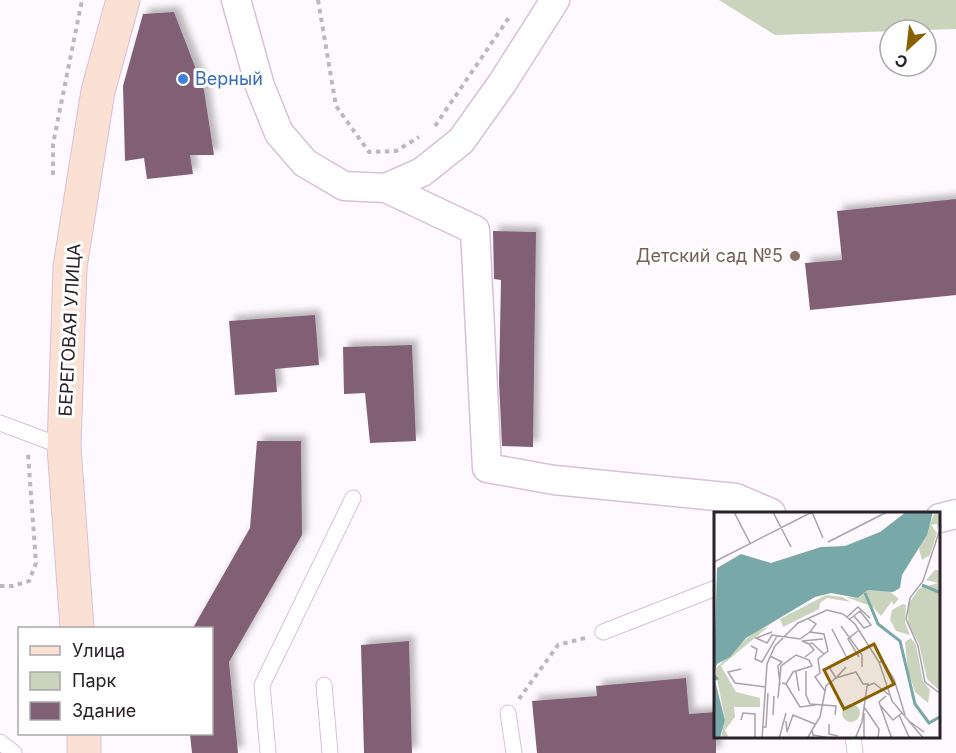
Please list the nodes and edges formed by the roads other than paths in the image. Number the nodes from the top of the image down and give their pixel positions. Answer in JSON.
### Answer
{"nodes":[{"id":1,"x":123,"y":0,"type":"edge"},
{"id":2,"x":236,"y":0,"type":"edge"},
{"id":3,"x":555,"y":0,"type":"edge"},
{"id":4,"x":386,"y":188,"type":"junction"},
{"id":5,"x":0,"y":423,"type":"edge"},
{"id":6,"x":64,"y":447,"type":"junction"},
{"id":7,"x":353,"y":498,"type":"dead end"},
{"id":8,"x":769,"y":512,"type":"edge"},
{"id":9,"x":956,"y":514,"type":"edge"},
{"id":10,"x":941,"y":518,"type":"edge"},
{"id":11,"x":714,"y":589,"type":"edge"},
{"id":12,"x":77,"y":627,"type":"edge"},
{"id":13,"x":603,"y":632,"type":"road end"},
{"id":14,"x":324,"y":685,"type":"dead end"},
{"id":15,"x":508,"y":712,"type":"road end"},
{"id":16,"x":84,"y":735,"type":"edge"},
{"id":17,"x":0,"y":742,"type":"edge"},
{"id":18,"x":14,"y":753,"type":"edge"},
{"id":19,"x":84,"y":753,"type":"edge"},
{"id":20,"x":268,"y":753,"type":"edge"},
{"id":21,"x":330,"y":753,"type":"edge"},
{"id":22,"x":514,"y":753,"type":"edge"}],
"edges":[{"from":1,"to":6,"type":"main road","name":"БЕРЕГОВАЯ УЛИЦА"},
{"from":2,"to":4,"type":"street"},
{"from":3,"to":4,"type":"street"},
{"from":4,"to":8,"type":"street"},
{"from":5,"to":6,"type":"lane"},
{"from":6,"to":12,"type":"main road","name":"БЕРЕГОВАЯ УЛИЦА"},
{"from":7,"to":20,"type":"lane"},
{"from":9,"to":10,"type":"street"},
{"from":11,"to":13,"type":"lane"},
{"from":14,"to":21,"type":"lane"},
{"from":15,"to":22,"type":"lane"},
{"from":16,"to":19,"type":"main road"},
{"from":17,"to":18,"type":"lane"}]}
